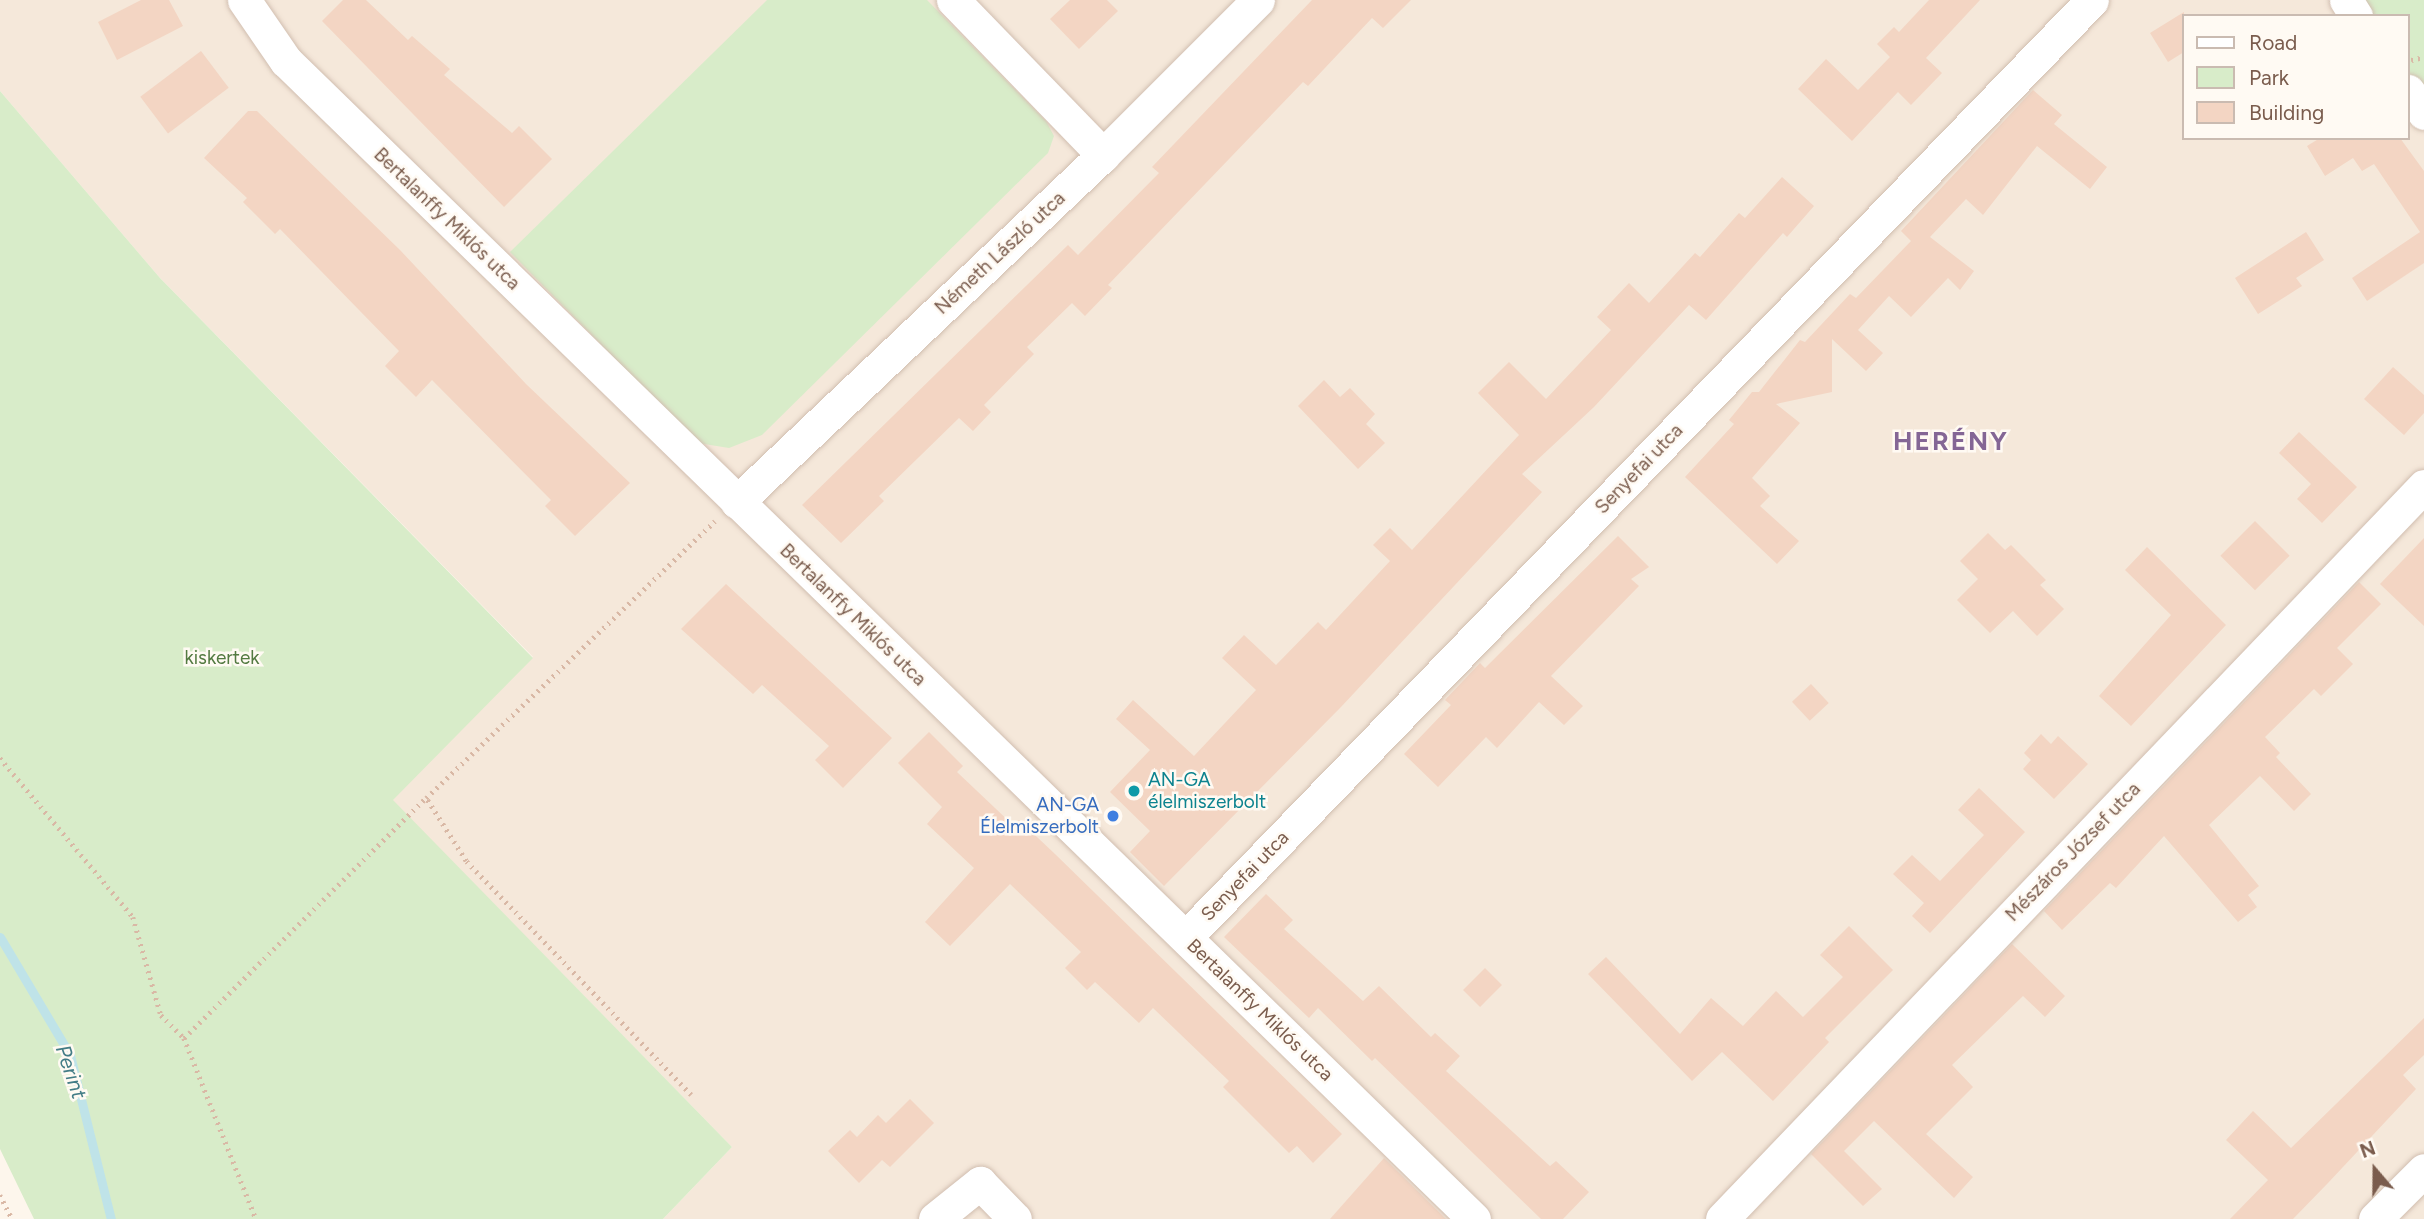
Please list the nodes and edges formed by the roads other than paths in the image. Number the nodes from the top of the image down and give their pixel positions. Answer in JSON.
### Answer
{"nodes":[{"id":1,"x":244,"y":0,"type":"edge"},
{"id":2,"x":953,"y":0,"type":"edge"},
{"id":3,"x":1258,"y":0,"type":"edge"},
{"id":4,"x":2092,"y":0,"type":"edge"},
{"id":5,"x":2410,"y":94,"type":"edge"},
{"id":6,"x":2424,"y":113,"type":"edge"},
{"id":7,"x":1103,"y":155,"type":"junction"},
{"id":8,"x":2424,"y":486,"type":"edge"},
{"id":9,"x":737,"y":502,"type":"junction"},
{"id":10,"x":1186,"y":937,"type":"junction"},
{"id":11,"x":2423,"y":1173,"type":"edge"},
{"id":12,"x":935,"y":1219,"type":"edge"},
{"id":13,"x":1015,"y":1219,"type":"edge"},
{"id":14,"x":1474,"y":1219,"type":"edge"},
{"id":15,"x":1722,"y":1219,"type":"edge"},
{"id":16,"x":2375,"y":1219,"type":"edge"}],
"edges":[{"from":1,"to":9,"type":"street","name":"Bertalanffy Miklós utca"},
{"from":2,"to":7,"type":"street"},
{"from":3,"to":7,"type":"street","name":"Németh László utca"},
{"from":4,"to":10,"type":"street","name":"Senyefai utca"},
{"from":5,"to":6,"type":"street"},
{"from":7,"to":9,"type":"street","name":"Németh László utca"},
{"from":8,"to":15,"type":"street","name":"Mészáros József utca"},
{"from":9,"to":10,"type":"street","name":"Bertalanffy Miklós utca"},
{"from":10,"to":14,"type":"street","name":"Bertalanffy Miklós utca"},
{"from":11,"to":16,"type":"street"},
{"from":12,"to":13,"type":"street"}]}
